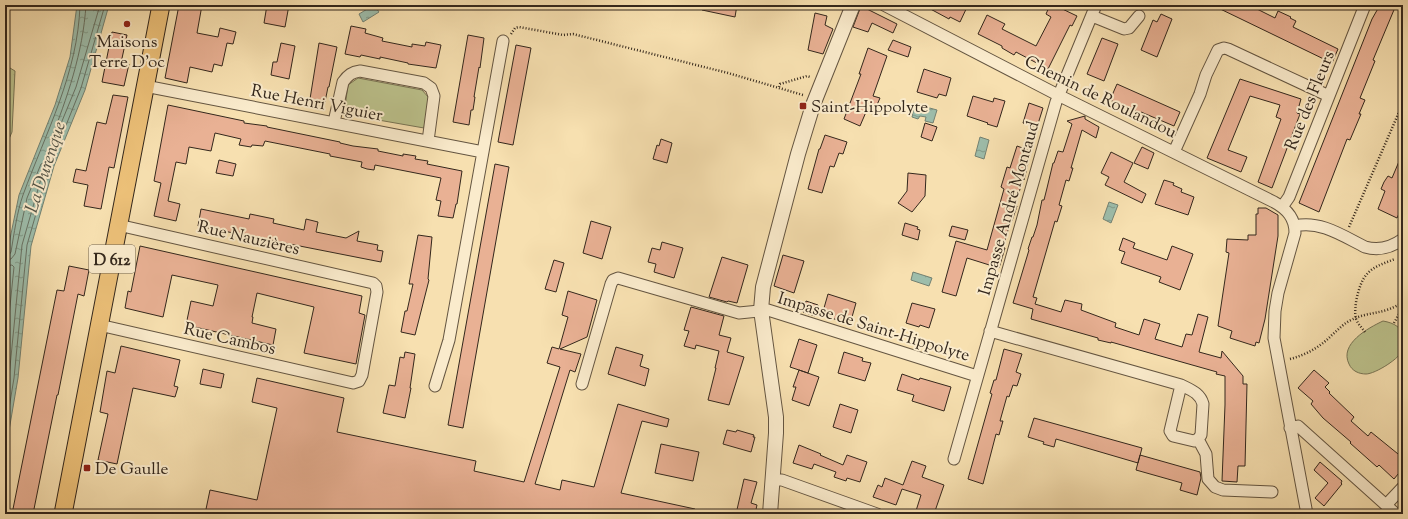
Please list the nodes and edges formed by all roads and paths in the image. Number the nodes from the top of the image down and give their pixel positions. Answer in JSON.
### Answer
{"nodes":[{"id":1,"x":161,"y":5,"type":"edge"},
{"id":2,"x":853,"y":5,"type":"edge"},
{"id":3,"x":884,"y":5,"type":"edge"},
{"id":4,"x":1096,"y":5,"type":"edge"},
{"id":5,"x":1365,"y":5,"type":"edge"},
{"id":6,"x":1092,"y":16,"type":"junction"},
{"id":7,"x":1139,"y":16,"type":"dead end"},
{"id":8,"x":503,"y":41,"type":"joint"},
{"id":9,"x":822,"y":80,"type":"junction"},
{"id":10,"x":145,"y":86,"type":"junction"},
{"id":11,"x":779,"y":87,"type":"junction"},
{"id":12,"x":1058,"y":95,"type":"junction"},
{"id":13,"x":1330,"y":96,"type":"junction"},
{"id":14,"x":815,"y":98,"type":"junction"},
{"id":15,"x":1403,"y":103,"type":"edge"},
{"id":16,"x":334,"y":122,"type":"junction"},
{"id":17,"x":428,"y":141,"type":"junction"},
{"id":18,"x":483,"y":152,"type":"junction"},
{"id":19,"x":1174,"y":152,"type":"junction"},
{"id":20,"x":1282,"y":207,"type":"junction"},
{"id":21,"x":118,"y":225,"type":"junction"},
{"id":22,"x":1295,"y":226,"type":"junction"},
{"id":23,"x":1347,"y":231,"type":"dead end"},
{"id":24,"x":1399,"y":242,"type":"edge"},
{"id":25,"x":1403,"y":302,"type":"edge"},
{"id":26,"x":761,"y":310,"type":"junction"},
{"id":27,"x":1356,"y":318,"type":"junction"},
{"id":28,"x":1394,"y":323,"type":"dead end"},
{"id":29,"x":99,"y":325,"type":"junction"},
{"id":30,"x":990,"y":330,"type":"junction"},
{"id":31,"x":1365,"y":332,"type":"dead end"},
{"id":32,"x":1278,"y":362,"type":"junction"},
{"id":33,"x":977,"y":376,"type":"junction"},
{"id":34,"x":353,"y":383,"type":"joint"},
{"id":35,"x":582,"y":384,"type":"dead end"},
{"id":36,"x":1181,"y":385,"type":"junction"},
{"id":37,"x":435,"y":386,"type":"dead end"},
{"id":38,"x":1290,"y":428,"type":"junction"},
{"id":39,"x":1198,"y":439,"type":"junction"},
{"id":40,"x":954,"y":459,"type":"dead end"},
{"id":41,"x":773,"y":480,"type":"junction"},
{"id":42,"x":1403,"y":487,"type":"edge"},
{"id":43,"x":1272,"y":492,"type":"dead end"},
{"id":44,"x":1386,"y":505,"type":"junction"},
{"id":45,"x":63,"y":514,"type":"edge"},
{"id":46,"x":770,"y":514,"type":"edge"},
{"id":47,"x":877,"y":514,"type":"edge"},
{"id":48,"x":1307,"y":514,"type":"edge"},
{"id":49,"x":1396,"y":514,"type":"edge"}],
"edges":[{"from":1,"to":10,"type":"main road","number":"D 612"},
{"from":2,"to":9,"type":"street"},
{"from":3,"to":12,"type":"street","name":"Chemin de Roulandou"},
{"from":4,"to":6,"type":"street","name":"Impasse André Montaud"},
{"from":5,"to":13,"type":"street","name":"Rue des Fleurs"},
{"from":6,"to":7,"type":"street"},
{"from":6,"to":12,"type":"street","name":"Impasse André Montaud"},
{"from":8,"to":11,"type":"path"},
{"from":8,"to":18,"type":"street"},
{"from":9,"to":11,"type":"path"},
{"from":9,"to":14,"type":"street"},
{"from":10,"to":16,"type":"street","name":"Rue Henri Viguier"},
{"from":10,"to":21,"type":"main road","number":"D 612"},
{"from":11,"to":14,"type":"path"},
{"from":12,"to":19,"type":"street","name":"Chemin de Roulandou"},
{"from":12,"to":30,"type":"street","name":"Impasse André Montaud"},
{"from":13,"to":19,"type":"street"},
{"from":13,"to":20,"type":"street","name":"Rue des Fleurs"},
{"from":14,"to":26,"type":"street"},
{"from":15,"to":23,"type":"path"},
{"from":16,"to":17,"type":"street","name":"Rue Henri Viguier"},
{"from":16,"to":17,"type":"street"},
{"from":17,"to":18,"type":"street","name":"Rue Henri Viguier"},
{"from":18,"to":37,"type":"street"},
{"from":19,"to":20,"type":"street","name":"Chemin de Roulandou"},
{"from":20,"to":22,"type":"street","name":"Chemin de Roulandou"},
{"from":21,"to":29,"type":"main road","number":"D 612"},
{"from":21,"to":34,"type":"street","name":"Rue Nauzières"},
{"from":22,"to":24,"type":"street"},
{"from":22,"to":32,"type":"street"},
{"from":24,"to":27,"type":"path"},
{"from":25,"to":27,"type":"path"},
{"from":25,"to":28,"type":"path"},
{"from":26,"to":33,"type":"street","name":"Impasse de Saint-Hippolyte"},
{"from":26,"to":35,"type":"street"},
{"from":26,"to":41,"type":"street"},
{"from":27,"to":31,"type":"path"},
{"from":27,"to":32,"type":"path"},
{"from":29,"to":34,"type":"street","name":"Rue Cambos"},
{"from":29,"to":45,"type":"main road","number":"D 612"},
{"from":30,"to":33,"type":"street","name":"Impasse André Montaud"},
{"from":30,"to":36,"type":"street"},
{"from":32,"to":38,"type":"street"},
{"from":33,"to":40,"type":"street","name":"Impasse André Montaud"},
{"from":36,"to":39,"type":"street"},
{"from":36,"to":39,"type":"street"},
{"from":38,"to":44,"type":"street"},
{"from":38,"to":48,"type":"street"},
{"from":39,"to":43,"type":"street"},
{"from":41,"to":46,"type":"street"},
{"from":41,"to":47,"type":"street"},
{"from":42,"to":44,"type":"street"},
{"from":44,"to":49,"type":"street"}]}
